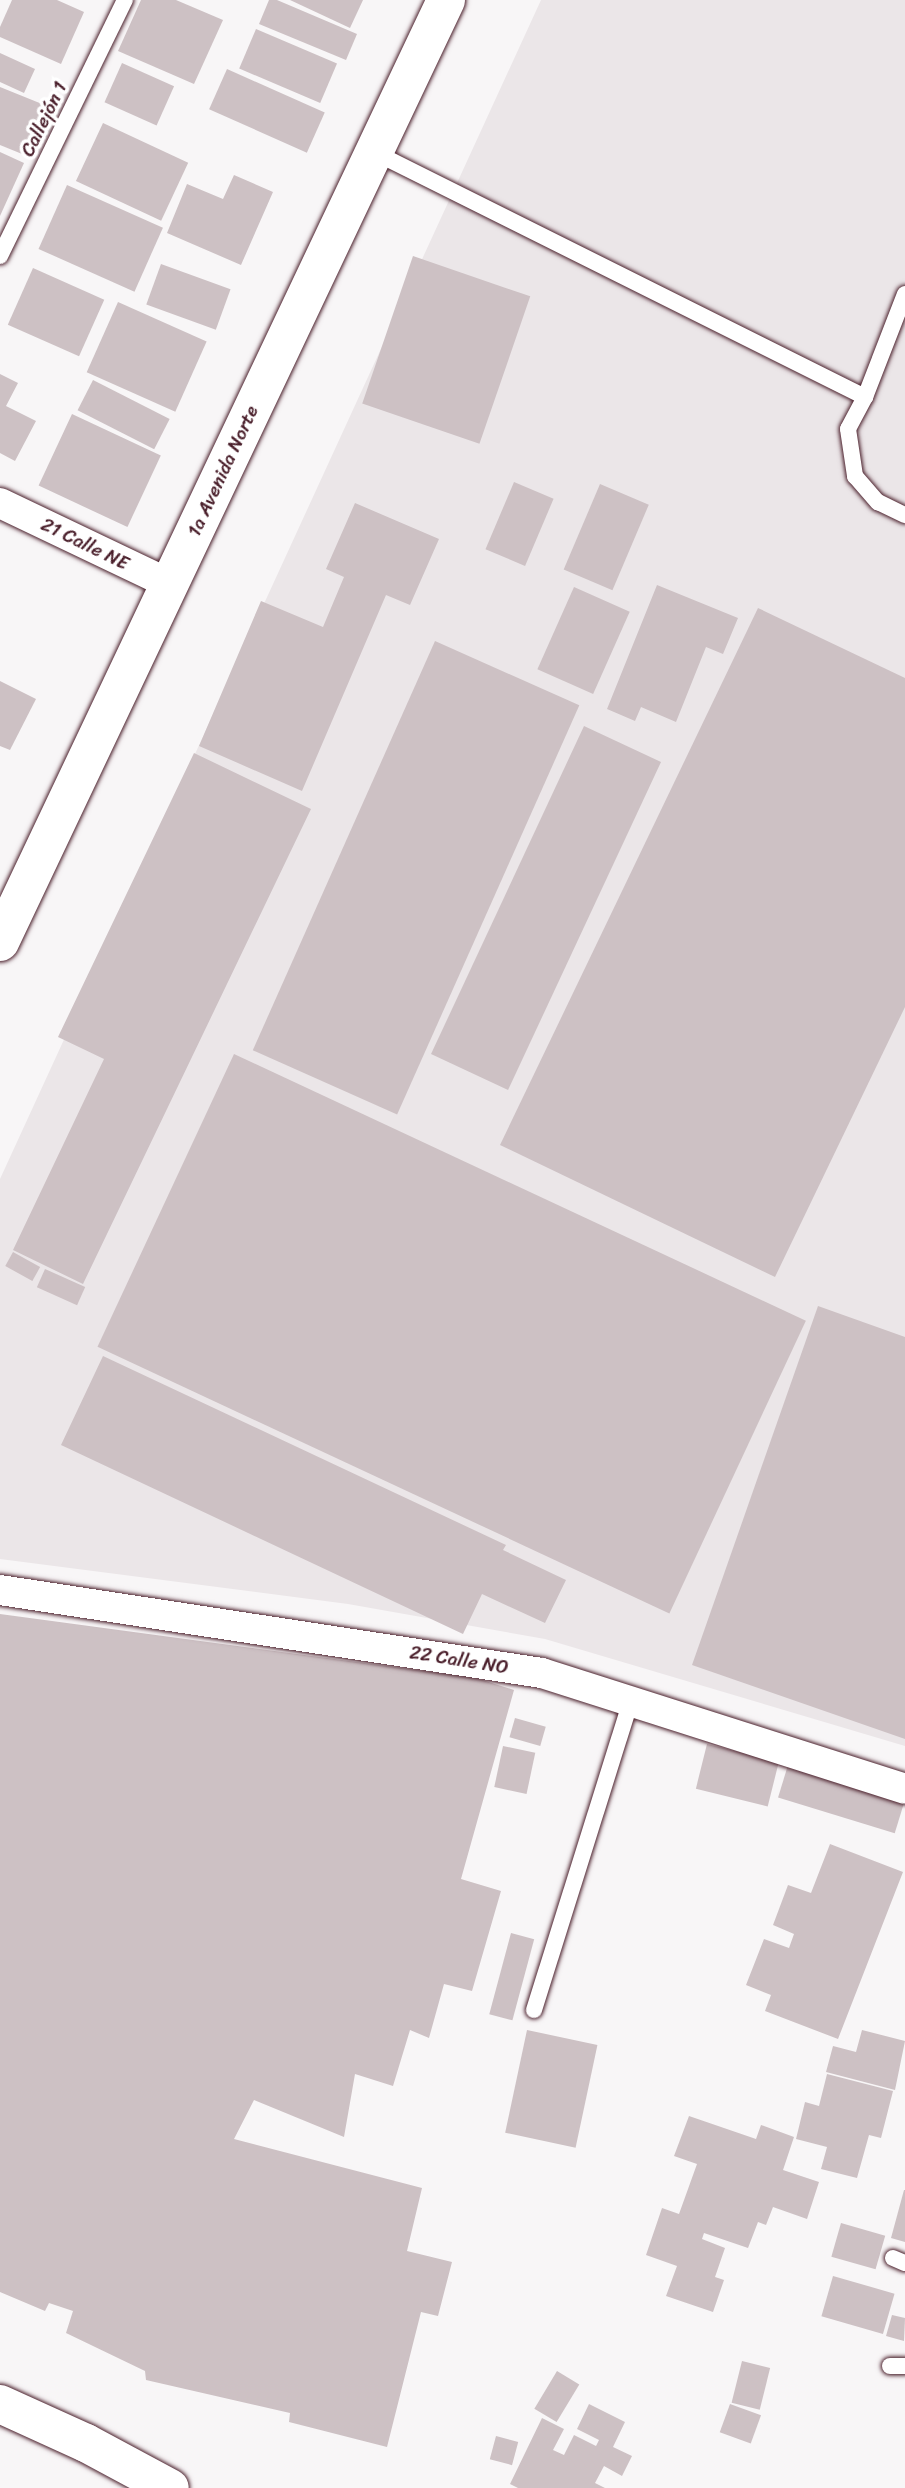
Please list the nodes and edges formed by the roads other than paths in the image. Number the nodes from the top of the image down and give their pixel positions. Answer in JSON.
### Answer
{"nodes":[{"id":1,"x":125,"y":0,"type":"edge"},
{"id":2,"x":446,"y":0,"type":"edge"},
{"id":3,"x":374,"y":152,"type":"junction"},
{"id":4,"x":0,"y":256,"type":"edge"},
{"id":5,"x":905,"y":294,"type":"edge"},
{"id":6,"x":865,"y":397,"type":"junction"},
{"id":7,"x":0,"y":503,"type":"edge"},
{"id":8,"x":905,"y":514,"type":"edge"},
{"id":9,"x":170,"y":584,"type":"junction"},
{"id":10,"x":0,"y":942,"type":"edge"},
{"id":11,"x":0,"y":1590,"type":"edge"},
{"id":12,"x":631,"y":1701,"type":"junction"},
{"id":13,"x":905,"y":1789,"type":"edge"},
{"id":14,"x":534,"y":2010,"type":"dead end"},
{"id":15,"x":0,"y":2404,"type":"edge"},
{"id":16,"x":170,"y":2488,"type":"edge"}],
"edges":[{"from":1,"to":4,"type":"lane","name":"Callejón 1"},
{"from":2,"to":3,"type":"street","name":"1a Avenida Norte"},
{"from":3,"to":6,"type":"lane"},
{"from":3,"to":9,"type":"street","name":"1a Avenida Norte"},
{"from":5,"to":6,"type":"lane"},
{"from":6,"to":8,"type":"lane"},
{"from":7,"to":9,"type":"street","name":"21 Calle NE"},
{"from":9,"to":10,"type":"street","name":"1a Avenida Norte"},
{"from":11,"to":12,"type":"street","name":"22 Calle NO"},
{"from":12,"to":13,"type":"street","name":"22 Calle NO"},
{"from":12,"to":14,"type":"lane"},
{"from":15,"to":16,"type":"street"}]}
